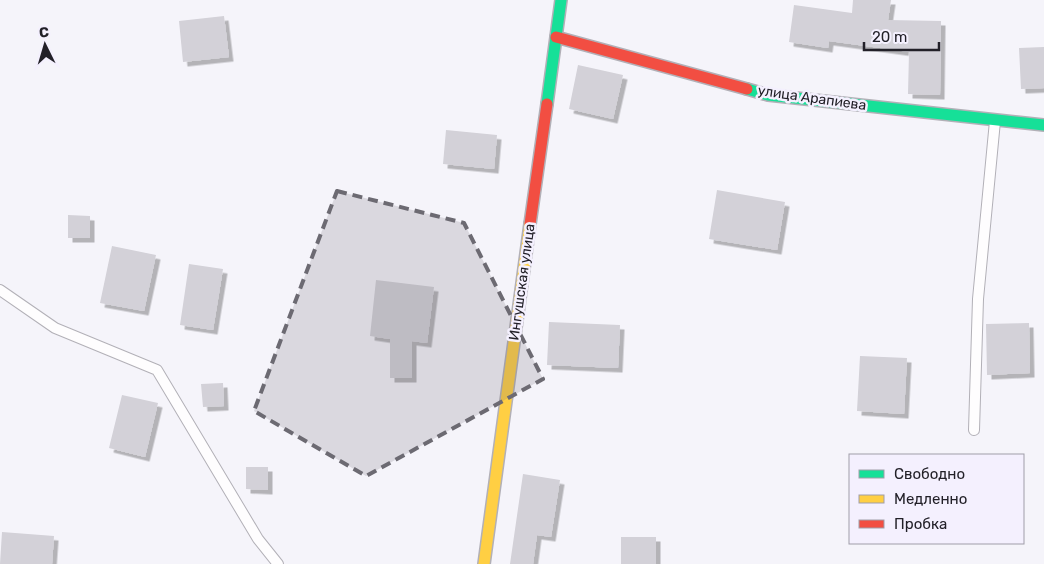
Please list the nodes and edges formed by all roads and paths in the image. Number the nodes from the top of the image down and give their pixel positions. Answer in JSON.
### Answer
{"nodes":[{"id":1,"x":561,"y":0,"type":"edge"},
{"id":2,"x":556,"y":37,"type":"junction"},
{"id":3,"x":995,"y":120,"type":"junction"},
{"id":4,"x":1044,"y":125,"type":"edge"},
{"id":5,"x":0,"y":290,"type":"edge"},
{"id":6,"x":974,"y":430,"type":"dead end"},
{"id":7,"x":278,"y":564,"type":"edge"},
{"id":8,"x":484,"y":564,"type":"edge"}],
"edges":[{"from":1,"to":2,"type":"street","name":"Ингушская улица"},
{"from":2,"to":3,"type":"street","name":"улица Арапиева"},
{"from":2,"to":8,"type":"street","name":"Ингушская улица"},
{"from":3,"to":4,"type":"street","name":"улица Арапиева"},
{"from":3,"to":6,"type":"lane"},
{"from":5,"to":7,"type":"lane"}]}
